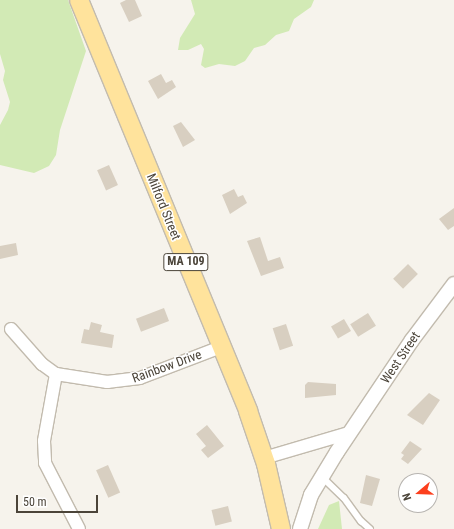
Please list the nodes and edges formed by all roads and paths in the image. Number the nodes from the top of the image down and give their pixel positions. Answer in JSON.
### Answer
{"nodes":[{"id":1,"x":78,"y":0,"type":"edge"},
{"id":2,"x":454,"y":284,"type":"edge"},
{"id":3,"x":11,"y":329,"type":"dead end"},
{"id":4,"x":221,"y":347,"type":"junction"},
{"id":5,"x":56,"y":374,"type":"junction"},
{"id":6,"x":349,"y":434,"type":"junction"},
{"id":7,"x":264,"y":458,"type":"junction"},
{"id":8,"x":322,"y":477,"type":"junction"},
{"id":9,"x":79,"y":529,"type":"edge"},
{"id":10,"x":281,"y":529,"type":"edge"},
{"id":11,"x":300,"y":529,"type":"edge"},
{"id":12,"x":370,"y":529,"type":"edge"}],
"edges":[{"from":1,"to":4,"type":"main road","name":"Milford Street","number":"MA 109"},
{"from":2,"to":6,"type":"street","name":"West Street"},
{"from":3,"to":5,"type":"street","name":"Rainbow Drive"},
{"from":4,"to":5,"type":"street","name":"Rainbow Drive"},
{"from":4,"to":7,"type":"main road","name":"Milford Street","number":"MA 109"},
{"from":5,"to":9,"type":"street"},
{"from":6,"to":7,"type":"street"},
{"from":6,"to":8,"type":"street","name":"West Street"},
{"from":7,"to":10,"type":"main road","name":"Milford Street","number":"MA 109"},
{"from":8,"to":11,"type":"street","name":"West Street"},
{"from":8,"to":12,"type":"lane"}]}
